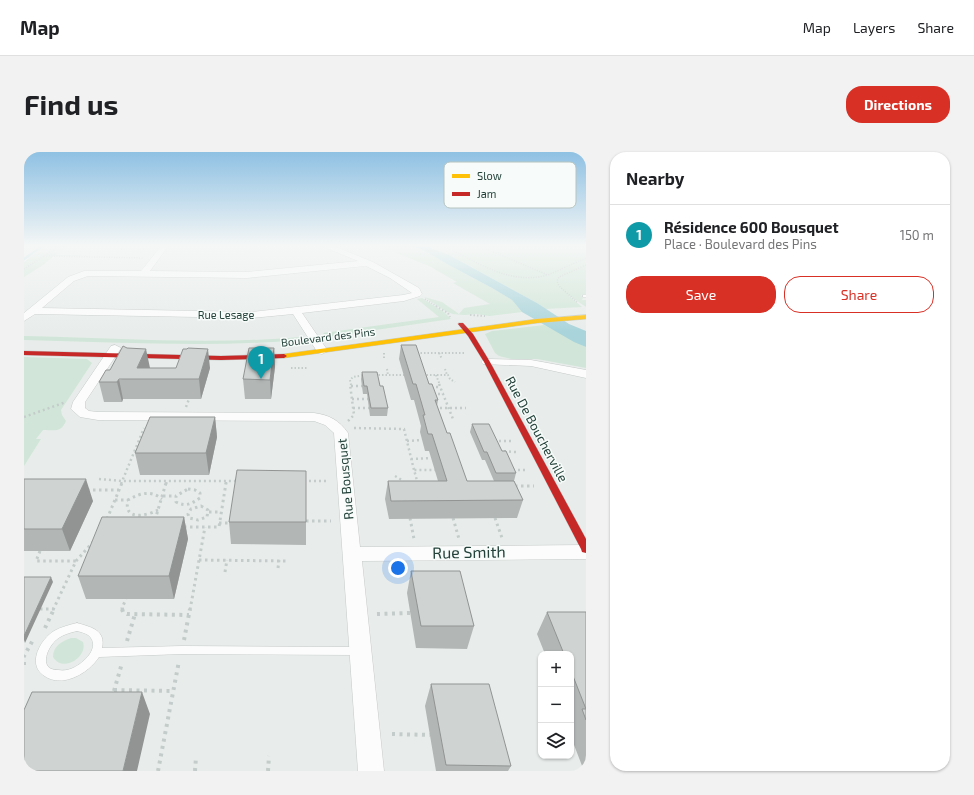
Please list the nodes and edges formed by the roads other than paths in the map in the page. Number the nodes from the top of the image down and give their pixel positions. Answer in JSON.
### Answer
{"nodes":[{"id":1,"x":85,"y":274,"type":"edge"},
{"id":2,"x":193,"y":274,"type":"edge"},
{"id":3,"x":264,"y":274,"type":"edge"},
{"id":4,"x":390,"y":274,"type":"edge"},
{"id":5,"x":34,"y":310,"type":"junction"},
{"id":6,"x":296,"y":311,"type":"junction"},
{"id":7,"x":586,"y":311,"type":"edge"},
{"id":8,"x":586,"y":317,"type":"edge"},
{"id":9,"x":24,"y":318,"type":"edge"},
{"id":10,"x":461,"y":325,"type":"junction"},
{"id":11,"x":24,"y":346,"type":"edge"},
{"id":12,"x":320,"y":348,"type":"junction"},
{"id":13,"x":112,"y":352,"type":"junction"},
{"id":14,"x":24,"y":353,"type":"edge"},
{"id":15,"x":487,"y":362,"type":"junction"},
{"id":16,"x":586,"y":374,"type":"edge"},
{"id":17,"x":586,"y":549,"type":"edge"},
{"id":18,"x":586,"y":552,"type":"edge"},
{"id":19,"x":351,"y":554,"type":"junction"},
{"id":20,"x":360,"y":651,"type":"junction"},
{"id":21,"x":97,"y":653,"type":"junction"},
{"id":22,"x":371,"y":771,"type":"edge"}],
"edges":[{"from":1,"to":5,"type":"street"},
{"from":2,"to":3,"type":"street"},
{"from":4,"to":6,"type":"street","name":"Rue Lesage"},
{"from":5,"to":6,"type":"street","name":"Rue Lesage"},
{"from":5,"to":9,"type":"street"},
{"from":6,"to":12,"type":"street"},
{"from":7,"to":10,"type":"street","name":"Boulevard des Pins"},
{"from":8,"to":10,"type":"street","name":"Boulevard des Pins"},
{"from":10,"to":12,"type":"street","name":"Boulevard des Pins"},
{"from":10,"to":15,"type":"street","name":"Rue De Boucherville"},
{"from":11,"to":13,"type":"street","name":"Boulevard des Pins"},
{"from":12,"to":13,"type":"street","name":"Boulevard des Pins"},
{"from":13,"to":14,"type":"street","name":"Boulevard des Pins"},
{"from":13,"to":19,"type":"street","name":"Rue Bousquet"},
{"from":15,"to":16,"type":"street"},
{"from":15,"to":17,"type":"street","name":"Rue De Boucherville"},
{"from":18,"to":19,"type":"street","name":"Rue Smith"},
{"from":19,"to":20,"type":"street","name":"Rue Bousquet"},
{"from":20,"to":21,"type":"lane"},
{"from":20,"to":22,"type":"street","name":"Rue Bousquet"},
{"from":21,"to":21,"type":"lane"}]}
